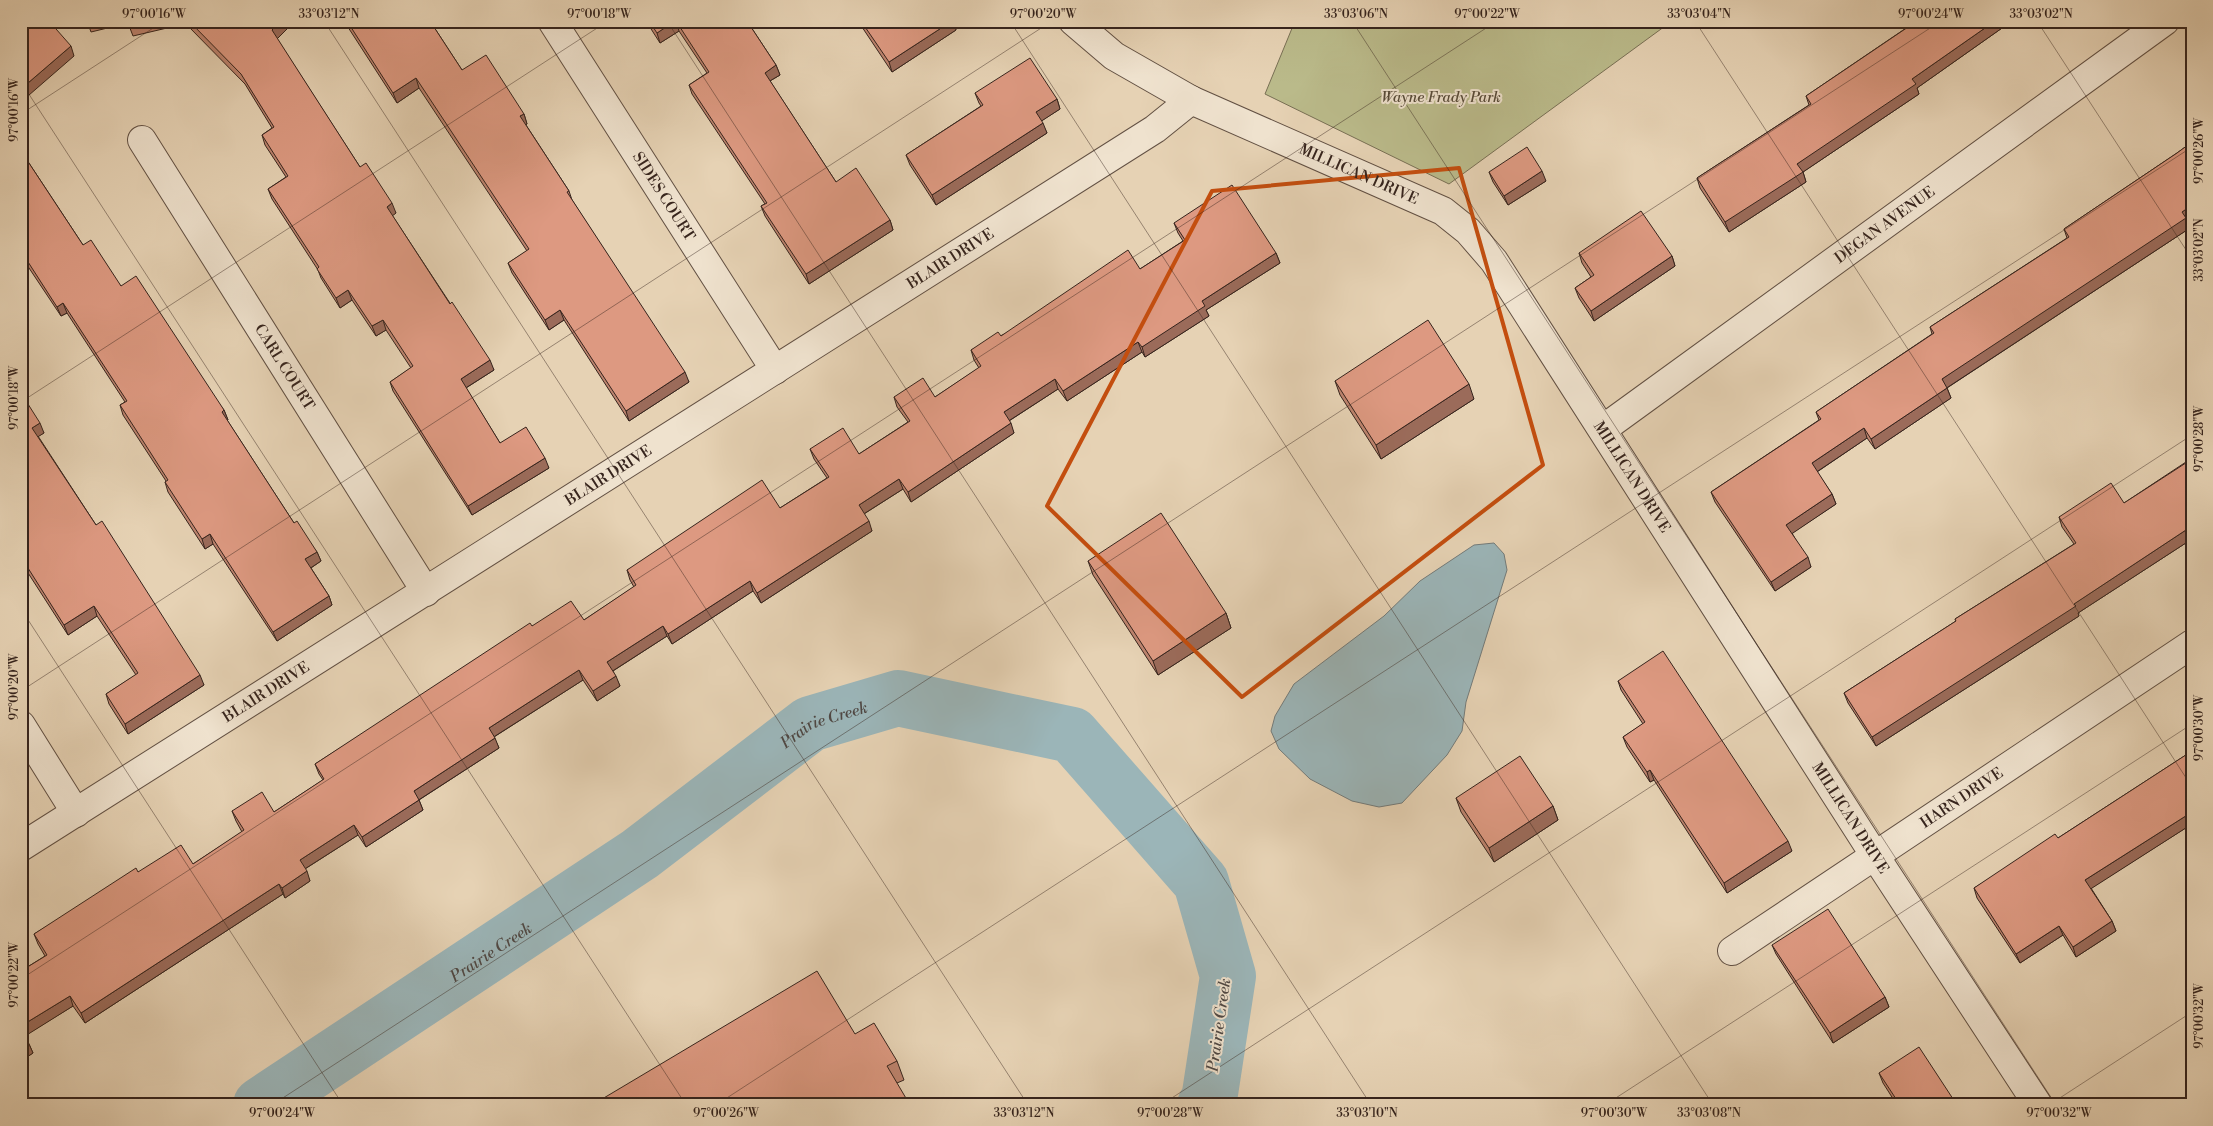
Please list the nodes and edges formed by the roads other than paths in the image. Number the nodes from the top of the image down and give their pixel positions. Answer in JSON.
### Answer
{"nodes":[{"id":1,"x":552,"y":21,"type":"edge"},
{"id":2,"x":1073,"y":21,"type":"edge"},
{"id":3,"x":2165,"y":21,"type":"edge"},
{"id":4,"x":1191,"y":100,"type":"junction"},
{"id":5,"x":142,"y":140,"type":"dead end"},
{"id":6,"x":775,"y":370,"type":"junction"},
{"id":7,"x":1603,"y":429,"type":"junction"},
{"id":8,"x":426,"y":592,"type":"junction"},
{"id":9,"x":2192,"y":644,"type":"edge"},
{"id":10,"x":21,"y":724,"type":"edge"},
{"id":11,"x":76,"y":813,"type":"junction"},
{"id":12,"x":21,"y":847,"type":"edge"},
{"id":13,"x":1875,"y":856,"type":"junction"},
{"id":14,"x":1732,"y":951,"type":"dead end"},
{"id":15,"x":2038,"y":1105,"type":"edge"}],
"edges":[{"from":1,"to":6,"type":"street","name":"SIDES COURT"},
{"from":2,"to":4,"type":"street","name":"MILLICAN DRIVE"},
{"from":3,"to":7,"type":"street","name":"DEGAN AVENUE"},
{"from":4,"to":6,"type":"street","name":"BLAIR DRIVE"},
{"from":4,"to":7,"type":"street","name":"MILLICAN DRIVE"},
{"from":5,"to":8,"type":"street","name":"CARL COURT"},
{"from":6,"to":8,"type":"street","name":"BLAIR DRIVE"},
{"from":7,"to":13,"type":"street","name":"MILLICAN DRIVE"},
{"from":8,"to":11,"type":"street","name":"BLAIR DRIVE"},
{"from":9,"to":13,"type":"street","name":"HARN DRIVE"},
{"from":10,"to":11,"type":"street"},
{"from":11,"to":12,"type":"street","name":"BLAIR DRIVE"},
{"from":13,"to":14,"type":"street","name":"HARN DRIVE"},
{"from":13,"to":15,"type":"street","name":"MILLICAN DRIVE"}]}
